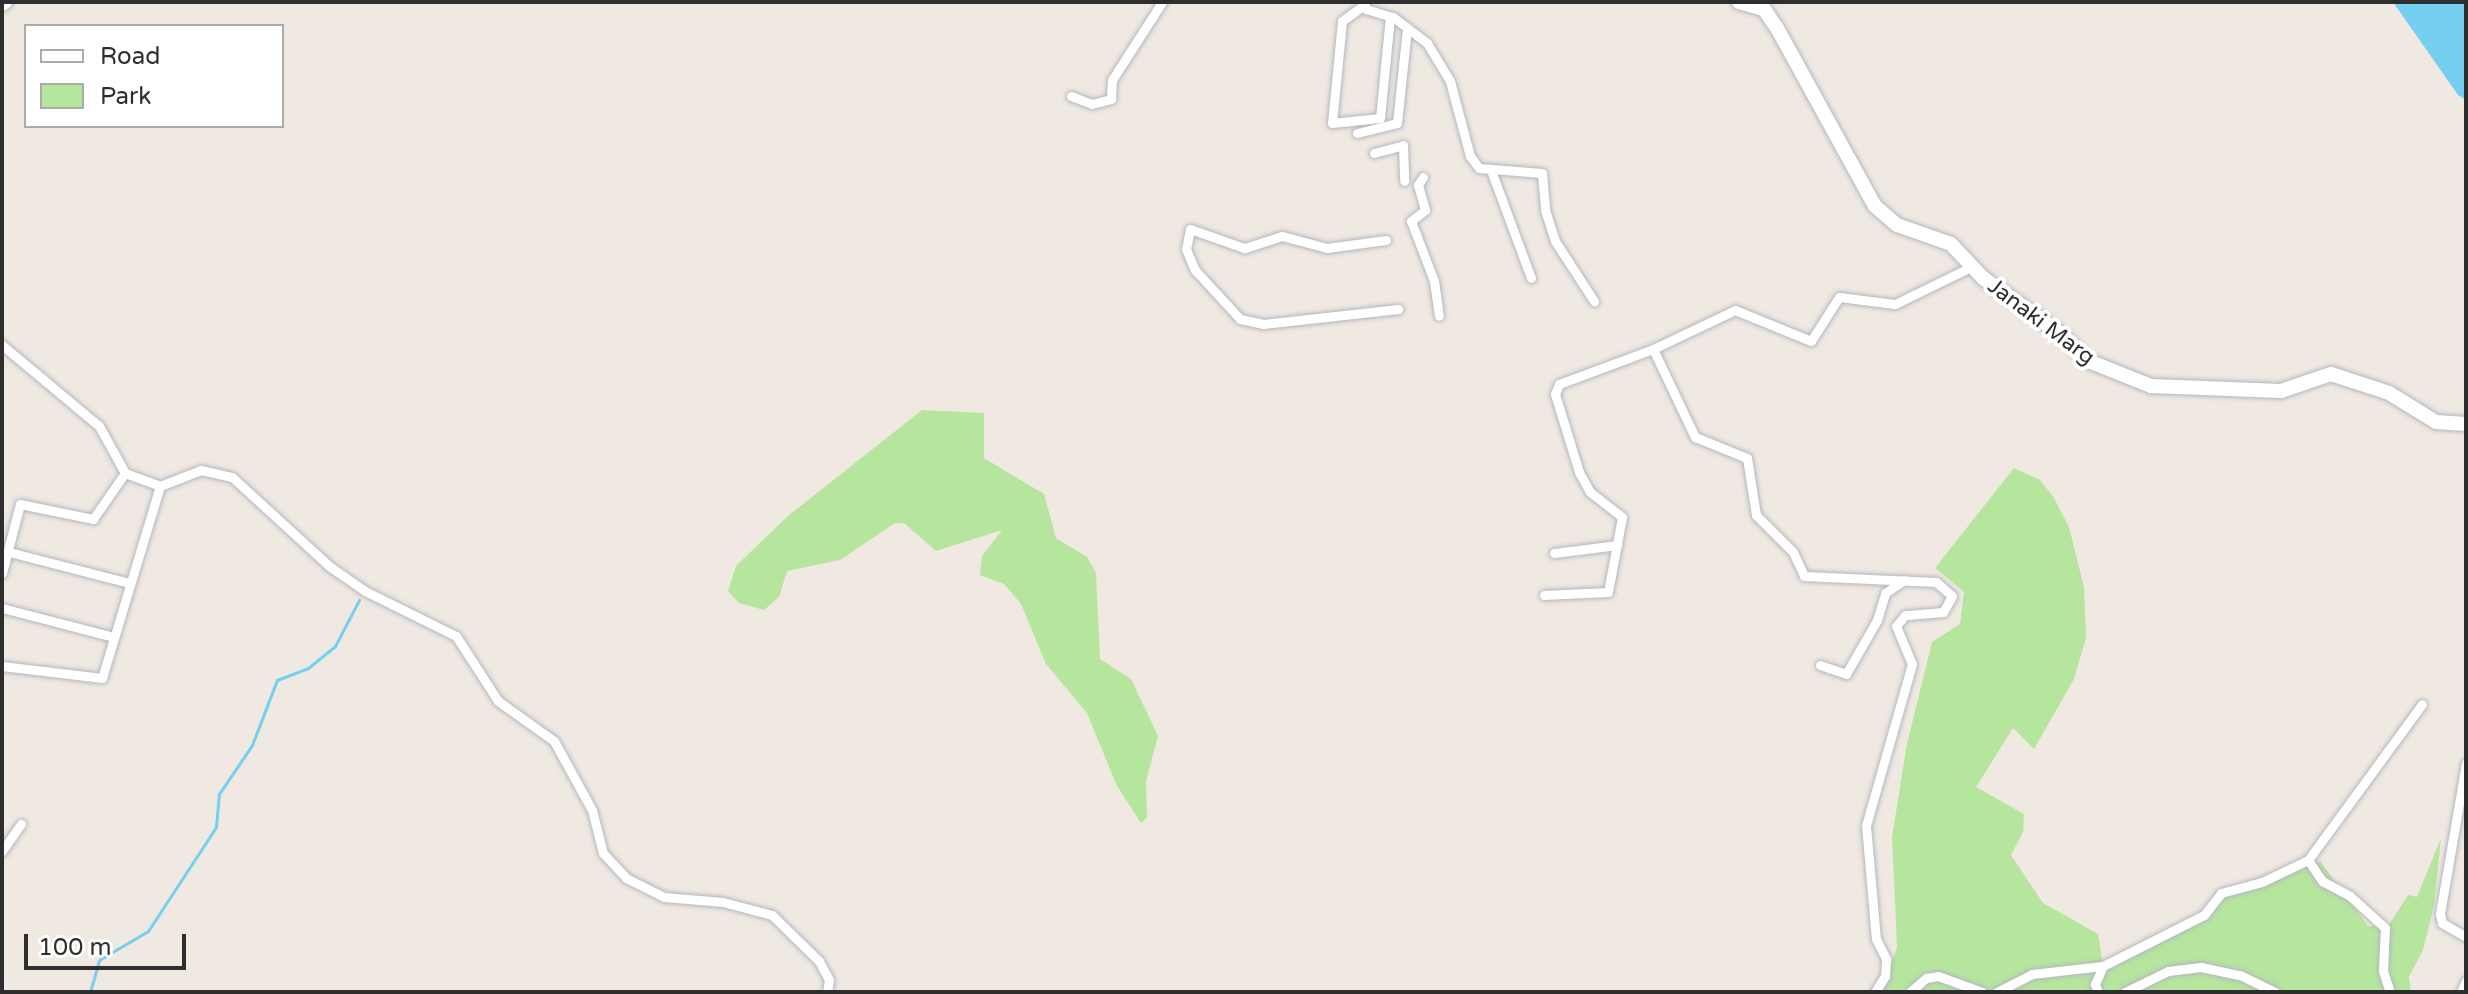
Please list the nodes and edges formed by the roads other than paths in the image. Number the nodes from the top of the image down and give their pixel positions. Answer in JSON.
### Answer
{"nodes":[{"id":1,"x":1162,"y":2,"type":"edge"},
{"id":2,"x":1739,"y":2,"type":"edge"},
{"id":3,"x":1363,"y":4,"type":"edge"},
{"id":4,"x":1390,"y":16,"type":"junction"},
{"id":5,"x":1407,"y":28,"type":"junction"},
{"id":6,"x":1071,"y":96,"type":"dead end"},
{"id":7,"x":1357,"y":133,"type":"dead end"},
{"id":8,"x":1374,"y":153,"type":"dead end"},
{"id":9,"x":1492,"y":173,"type":"junction"},
{"id":10,"x":1423,"y":177,"type":"dead end"},
{"id":11,"x":1404,"y":181,"type":"dead end"},
{"id":12,"x":1386,"y":240,"type":"dead end"},
{"id":13,"x":1971,"y":267,"type":"junction"},
{"id":14,"x":1531,"y":278,"type":"dead end"},
{"id":15,"x":1594,"y":301,"type":"dead end"},
{"id":16,"x":1398,"y":309,"type":"dead end"},
{"id":17,"x":1439,"y":316,"type":"dead end"},
{"id":18,"x":2,"y":345,"type":"edge"},
{"id":19,"x":1653,"y":349,"type":"junction"},
{"id":20,"x":2466,"y":424,"type":"edge"},
{"id":21,"x":125,"y":473,"type":"junction"},
{"id":22,"x":160,"y":486,"type":"junction"},
{"id":23,"x":1617,"y":545,"type":"junction"},
{"id":24,"x":1554,"y":553,"type":"dead end"},
{"id":25,"x":5,"y":558,"type":"edge"},
{"id":26,"x":2,"y":573,"type":"edge"},
{"id":27,"x":1904,"y":580,"type":"junction"},
{"id":28,"x":130,"y":583,"type":"junction"},
{"id":29,"x":1544,"y":595,"type":"dead end"},
{"id":30,"x":2,"y":608,"type":"edge"},
{"id":31,"x":114,"y":637,"type":"junction"},
{"id":32,"x":1820,"y":665,"type":"dead end"},
{"id":33,"x":2,"y":666,"type":"edge"},
{"id":34,"x":2422,"y":704,"type":"dead end"},
{"id":35,"x":2466,"y":763,"type":"edge"},
{"id":36,"x":21,"y":824,"type":"dead end"},
{"id":37,"x":2,"y":851,"type":"edge"},
{"id":38,"x":2308,"y":860,"type":"junction"},
{"id":39,"x":2466,"y":937,"type":"edge"},
{"id":40,"x":2103,"y":966,"type":"junction"},
{"id":41,"x":2466,"y":981,"type":"edge"},
{"id":42,"x":827,"y":992,"type":"edge"},
{"id":43,"x":1875,"y":992,"type":"edge"},
{"id":44,"x":1910,"y":992,"type":"edge"},
{"id":45,"x":1982,"y":992,"type":"edge"},
{"id":46,"x":1997,"y":992,"type":"edge"},
{"id":47,"x":2098,"y":992,"type":"edge"},
{"id":48,"x":2125,"y":992,"type":"edge"},
{"id":49,"x":2275,"y":992,"type":"edge"},
{"id":50,"x":2390,"y":992,"type":"edge"},
{"id":51,"x":2461,"y":992,"type":"edge"}],
"edges":[{"from":1,"to":6,"type":"street"},
{"from":2,"to":13,"type":"street","name":"Janaki Marg"},
{"from":3,"to":4,"type":"street"},
{"from":3,"to":4,"type":"street"},
{"from":4,"to":5,"type":"street"},
{"from":5,"to":7,"type":"street"},
{"from":5,"to":9,"type":"street"},
{"from":8,"to":11,"type":"street"},
{"from":9,"to":14,"type":"street"},
{"from":9,"to":15,"type":"street"},
{"from":10,"to":17,"type":"street"},
{"from":12,"to":16,"type":"street"},
{"from":13,"to":19,"type":"street"},
{"from":13,"to":20,"type":"street","name":"Janaki Marg"},
{"from":18,"to":21,"type":"street"},
{"from":19,"to":23,"type":"street"},
{"from":19,"to":27,"type":"street"},
{"from":21,"to":22,"type":"street"},
{"from":21,"to":25,"type":"street"},
{"from":22,"to":28,"type":"street"},
{"from":22,"to":42,"type":"street"},
{"from":23,"to":24,"type":"street"},
{"from":23,"to":29,"type":"street"},
{"from":25,"to":26,"type":"street"},
{"from":25,"to":28,"type":"street"},
{"from":27,"to":32,"type":"street"},
{"from":27,"to":43,"type":"street"},
{"from":28,"to":31,"type":"street"},
{"from":30,"to":31,"type":"street"},
{"from":31,"to":33,"type":"street"},
{"from":34,"to":38,"type":"street"},
{"from":35,"to":39,"type":"street"},
{"from":36,"to":37,"type":"street"},
{"from":38,"to":40,"type":"street"},
{"from":38,"to":50,"type":"street"},
{"from":40,"to":46,"type":"street"},
{"from":40,"to":47,"type":"street"},
{"from":41,"to":51,"type":"street"},
{"from":44,"to":45,"type":"street"},
{"from":48,"to":49,"type":"street"}]}
